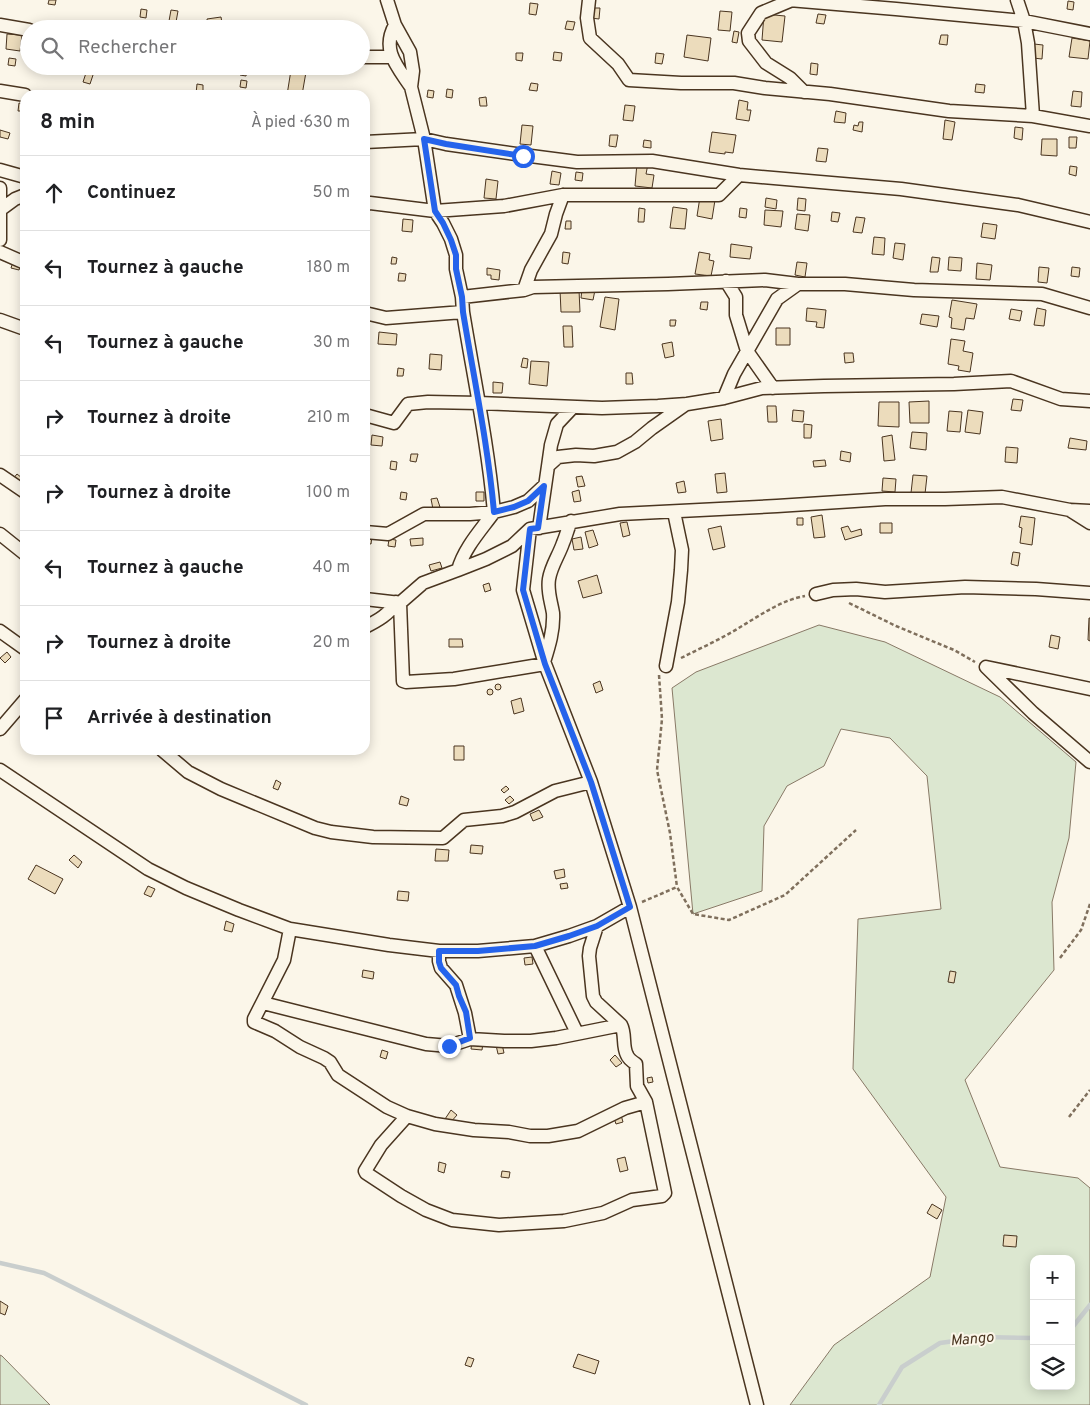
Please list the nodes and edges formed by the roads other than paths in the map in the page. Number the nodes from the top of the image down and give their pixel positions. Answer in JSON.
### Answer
{"nodes":[{"id":1,"x":387,"y":0,"type":"edge"},
{"id":2,"x":589,"y":0,"type":"edge"},
{"id":3,"x":793,"y":0,"type":"edge"},
{"id":4,"x":1017,"y":0,"type":"edge"},
{"id":5,"x":1024,"y":21,"type":"junction"},
{"id":6,"x":0,"y":25,"type":"edge"},
{"id":7,"x":395,"y":25,"type":"junction"},
{"id":8,"x":20,"y":28,"type":"edge"},
{"id":9,"x":1090,"y":34,"type":"edge"},
{"id":10,"x":370,"y":57,"type":"edge"},
{"id":11,"x":391,"y":58,"type":"junction"},
{"id":12,"x":410,"y":87,"type":"junction"},
{"id":13,"x":0,"y":92,"type":"edge"},
{"id":14,"x":804,"y":92,"type":"junction"},
{"id":15,"x":20,"y":94,"type":"edge"},
{"id":16,"x":1033,"y":116,"type":"junction"},
{"id":17,"x":1090,"y":126,"type":"edge"},
{"id":18,"x":424,"y":139,"type":"junction"},
{"id":19,"x":370,"y":142,"type":"edge"},
{"id":20,"x":0,"y":170,"type":"edge"},
{"id":21,"x":739,"y":175,"type":"junction"},
{"id":22,"x":20,"y":176,"type":"edge"},
{"id":23,"x":0,"y":188,"type":"edge"},
{"id":24,"x":563,"y":195,"type":"junction"},
{"id":25,"x":20,"y":198,"type":"edge"},
{"id":26,"x":370,"y":203,"type":"edge"},
{"id":27,"x":0,"y":210,"type":"edge"},
{"id":28,"x":435,"y":211,"type":"junction"},
{"id":29,"x":1090,"y":222,"type":"edge"},
{"id":30,"x":0,"y":240,"type":"edge"},
{"id":31,"x":0,"y":252,"type":"edge"},
{"id":32,"x":20,"y":262,"type":"edge"},
{"id":33,"x":726,"y":281,"type":"junction"},
{"id":34,"x":798,"y":284,"type":"junction"},
{"id":35,"x":524,"y":290,"type":"junction"},
{"id":36,"x":462,"y":297,"type":"junction"},
{"id":37,"x":1090,"y":308,"type":"edge"},
{"id":38,"x":463,"y":312,"type":"junction"},
{"id":39,"x":370,"y":314,"type":"edge"},
{"id":40,"x":0,"y":320,"type":"edge"},
{"id":41,"x":20,"y":327,"type":"edge"},
{"id":42,"x":747,"y":351,"type":"junction"},
{"id":43,"x":773,"y":388,"type":"junction"},
{"id":44,"x":724,"y":398,"type":"junction"},
{"id":45,"x":1090,"y":401,"type":"edge"},
{"id":46,"x":479,"y":403,"type":"junction"},
{"id":47,"x":687,"y":404,"type":"junction"},
{"id":48,"x":574,"y":407,"type":"junction"},
{"id":49,"x":370,"y":416,"type":"edge"},
{"id":50,"x":548,"y":466,"type":"junction"},
{"id":51,"x":0,"y":475,"type":"edge"},
{"id":52,"x":544,"y":486,"type":"junction"},
{"id":53,"x":20,"y":489,"type":"edge"},
{"id":54,"x":1070,"y":510,"type":"junction"},
{"id":55,"x":1090,"y":511,"type":"edge"},
{"id":56,"x":494,"y":512,"type":"junction"},
{"id":57,"x":674,"y":512,"type":"junction"},
{"id":58,"x":570,"y":521,"type":"junction"},
{"id":59,"x":1090,"y":523,"type":"edge"},
{"id":60,"x":534,"y":528,"type":"junction"},
{"id":61,"x":370,"y":532,"type":"edge"},
{"id":62,"x":0,"y":534,"type":"edge"},
{"id":63,"x":20,"y":551,"type":"edge"},
{"id":64,"x":458,"y":570,"type":"junction"},
{"id":65,"x":1090,"y":592,"type":"edge"},
{"id":66,"x":816,"y":594,"type":"road end"},
{"id":67,"x":370,"y":600,"type":"edge"},
{"id":68,"x":398,"y":603,"type":"junction"},
{"id":69,"x":370,"y":624,"type":"edge"},
{"id":70,"x":0,"y":631,"type":"edge"},
{"id":71,"x":20,"y":645,"type":"edge"},
{"id":72,"x":544,"y":663,"type":"junction"},
{"id":73,"x":666,"y":666,"type":"road end"},
{"id":74,"x":1090,"y":689,"type":"edge"},
{"id":75,"x":20,"y":706,"type":"edge"},
{"id":76,"x":0,"y":729,"type":"edge"},
{"id":77,"x":173,"y":755,"type":"edge"},
{"id":78,"x":1090,"y":762,"type":"edge"},
{"id":79,"x":0,"y":770,"type":"edge"},
{"id":80,"x":591,"y":782,"type":"junction"},
{"id":81,"x":630,"y":907,"type":"junction"},
{"id":82,"x":597,"y":926,"type":"junction"},
{"id":83,"x":290,"y":928,"type":"junction"},
{"id":84,"x":535,"y":946,"type":"junction"},
{"id":85,"x":439,"y":951,"type":"junction"},
{"id":86,"x":262,"y":1004,"type":"junction"},
{"id":87,"x":621,"y":1025,"type":"junction"},
{"id":88,"x":577,"y":1033,"type":"junction"},
{"id":89,"x":470,"y":1038,"type":"junction"},
{"id":90,"x":646,"y":1102,"type":"junction"},
{"id":91,"x":407,"y":1116,"type":"junction"},
{"id":92,"x":757,"y":1405,"type":"edge"}],
"edges":[{"from":1,"to":7,"type":"street"},
{"from":2,"to":14,"type":"street"},
{"from":3,"to":5,"type":"street"},
{"from":3,"to":14,"type":"street"},
{"from":4,"to":5,"type":"street"},
{"from":5,"to":9,"type":"street"},
{"from":5,"to":16,"type":"street"},
{"from":6,"to":8,"type":"street"},
{"from":7,"to":11,"type":"street"},
{"from":7,"to":12,"type":"street"},
{"from":10,"to":11,"type":"street"},
{"from":11,"to":12,"type":"street"},
{"from":12,"to":18,"type":"street"},
{"from":13,"to":15,"type":"street"},
{"from":14,"to":16,"type":"street"},
{"from":16,"to":17,"type":"street"},
{"from":18,"to":19,"type":"street"},
{"from":18,"to":21,"type":"street"},
{"from":18,"to":28,"type":"street"},
{"from":20,"to":22,"type":"street"},
{"from":21,"to":24,"type":"street"},
{"from":21,"to":29,"type":"street"},
{"from":23,"to":27,"type":"street"},
{"from":24,"to":28,"type":"street"},
{"from":24,"to":35,"type":"street"},
{"from":25,"to":27,"type":"street"},
{"from":26,"to":28,"type":"street"},
{"from":27,"to":30,"type":"street"},
{"from":28,"to":36,"type":"street"},
{"from":31,"to":32,"type":"street"},
{"from":33,"to":34,"type":"street"},
{"from":33,"to":35,"type":"street"},
{"from":33,"to":42,"type":"street"},
{"from":34,"to":37,"type":"street"},
{"from":34,"to":42,"type":"street"},
{"from":35,"to":36,"type":"street"},
{"from":36,"to":38,"type":"street"},
{"from":38,"to":39,"type":"street"},
{"from":38,"to":46,"type":"street"},
{"from":40,"to":41,"type":"street"},
{"from":42,"to":43,"type":"street"},
{"from":42,"to":44,"type":"street"},
{"from":43,"to":44,"type":"street"},
{"from":43,"to":45,"type":"street"},
{"from":44,"to":47,"type":"street"},
{"from":46,"to":48,"type":"street"},
{"from":46,"to":49,"type":"street"},
{"from":46,"to":56,"type":"street"},
{"from":47,"to":48,"type":"street"},
{"from":47,"to":50,"type":"street"},
{"from":48,"to":50,"type":"street"},
{"from":50,"to":52,"type":"street"},
{"from":51,"to":53,"type":"street"},
{"from":52,"to":56,"type":"street"},
{"from":52,"to":60,"type":"street"},
{"from":54,"to":55,"type":"street"},
{"from":54,"to":57,"type":"street"},
{"from":54,"to":59,"type":"street"},
{"from":56,"to":61,"type":"street"},
{"from":56,"to":64,"type":"street"},
{"from":57,"to":58,"type":"street"},
{"from":57,"to":73,"type":"street"},
{"from":58,"to":60,"type":"street"},
{"from":58,"to":72,"type":"street"},
{"from":60,"to":64,"type":"street"},
{"from":60,"to":72,"type":"street"},
{"from":62,"to":63,"type":"street"},
{"from":64,"to":68,"type":"street"},
{"from":65,"to":66,"type":"street"},
{"from":67,"to":68,"type":"street"},
{"from":68,"to":69,"type":"street"},
{"from":68,"to":72,"type":"street"},
{"from":70,"to":71,"type":"street"},
{"from":72,"to":80,"type":"street"},
{"from":74,"to":78,"type":"street"},
{"from":75,"to":76,"type":"street"},
{"from":77,"to":80,"type":"street"},
{"from":79,"to":83,"type":"street"},
{"from":80,"to":81,"type":"street"},
{"from":81,"to":82,"type":"street"},
{"from":81,"to":92,"type":"street"},
{"from":82,"to":84,"type":"street"},
{"from":82,"to":87,"type":"street"},
{"from":83,"to":85,"type":"street"},
{"from":83,"to":86,"type":"street"},
{"from":84,"to":85,"type":"street"},
{"from":84,"to":88,"type":"street"},
{"from":85,"to":89,"type":"street"},
{"from":86,"to":89,"type":"street"},
{"from":86,"to":91,"type":"street"},
{"from":87,"to":88,"type":"street"},
{"from":87,"to":90,"type":"street"},
{"from":88,"to":89,"type":"street"},
{"from":90,"to":91,"type":"street"},
{"from":90,"to":91,"type":"street"}]}
